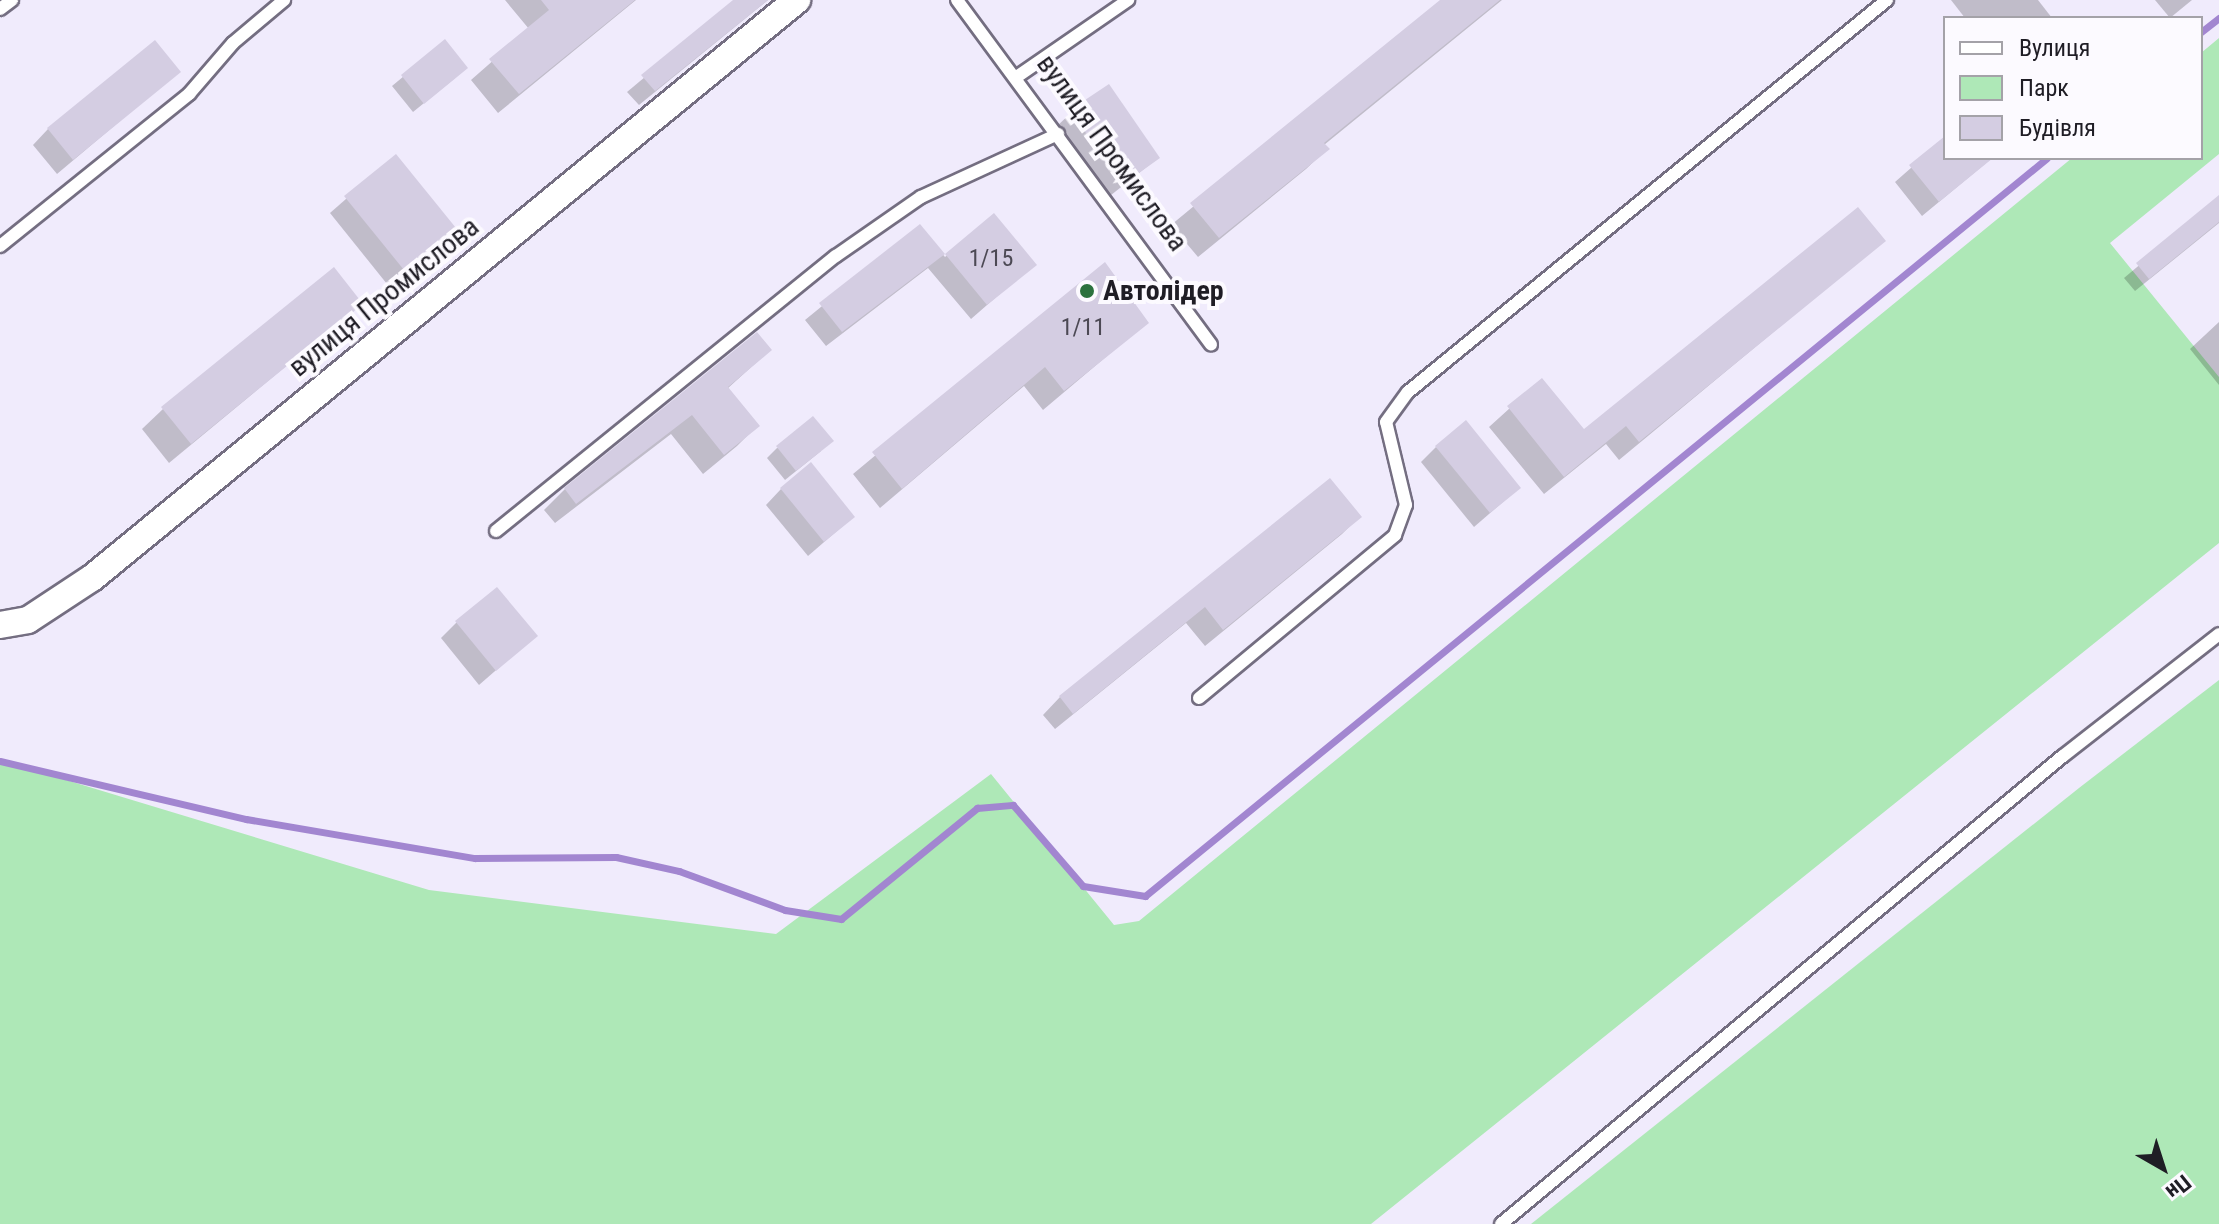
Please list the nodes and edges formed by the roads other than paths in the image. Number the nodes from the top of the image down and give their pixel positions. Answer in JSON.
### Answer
{"nodes":[{"id":1,"x":12,"y":0,"type":"edge"},
{"id":2,"x":284,"y":0,"type":"edge"},
{"id":3,"x":797,"y":0,"type":"edge"},
{"id":4,"x":957,"y":0,"type":"edge"},
{"id":5,"x":1128,"y":0,"type":"edge"},
{"id":6,"x":1887,"y":0,"type":"edge"},
{"id":7,"x":0,"y":9,"type":"edge"},
{"id":8,"x":1018,"y":76,"type":"junction"},
{"id":9,"x":1058,"y":134,"type":"junction"},
{"id":10,"x":0,"y":246,"type":"edge"},
{"id":11,"x":1211,"y":345,"type":"dead end"},
{"id":12,"x":496,"y":531,"type":"dead end"},
{"id":13,"x":0,"y":625,"type":"edge"},
{"id":14,"x":2219,"y":634,"type":"edge"},
{"id":15,"x":1199,"y":698,"type":"dead end"},
{"id":16,"x":1501,"y":1224,"type":"edge"}],
"edges":[{"from":1,"to":7,"type":"lane"},
{"from":2,"to":10,"type":"lane"},
{"from":3,"to":13,"type":"street","name":"вулиця Промислова"},
{"from":4,"to":8,"type":"lane","name":"вулиця Промислова"},
{"from":5,"to":8,"type":"lane"},
{"from":6,"to":15,"type":"lane"},
{"from":8,"to":9,"type":"lane","name":"вулиця Промислова"},
{"from":9,"to":11,"type":"lane","name":"вулиця Промислова"},
{"from":9,"to":12,"type":"lane"},
{"from":14,"to":16,"type":"lane"}]}
